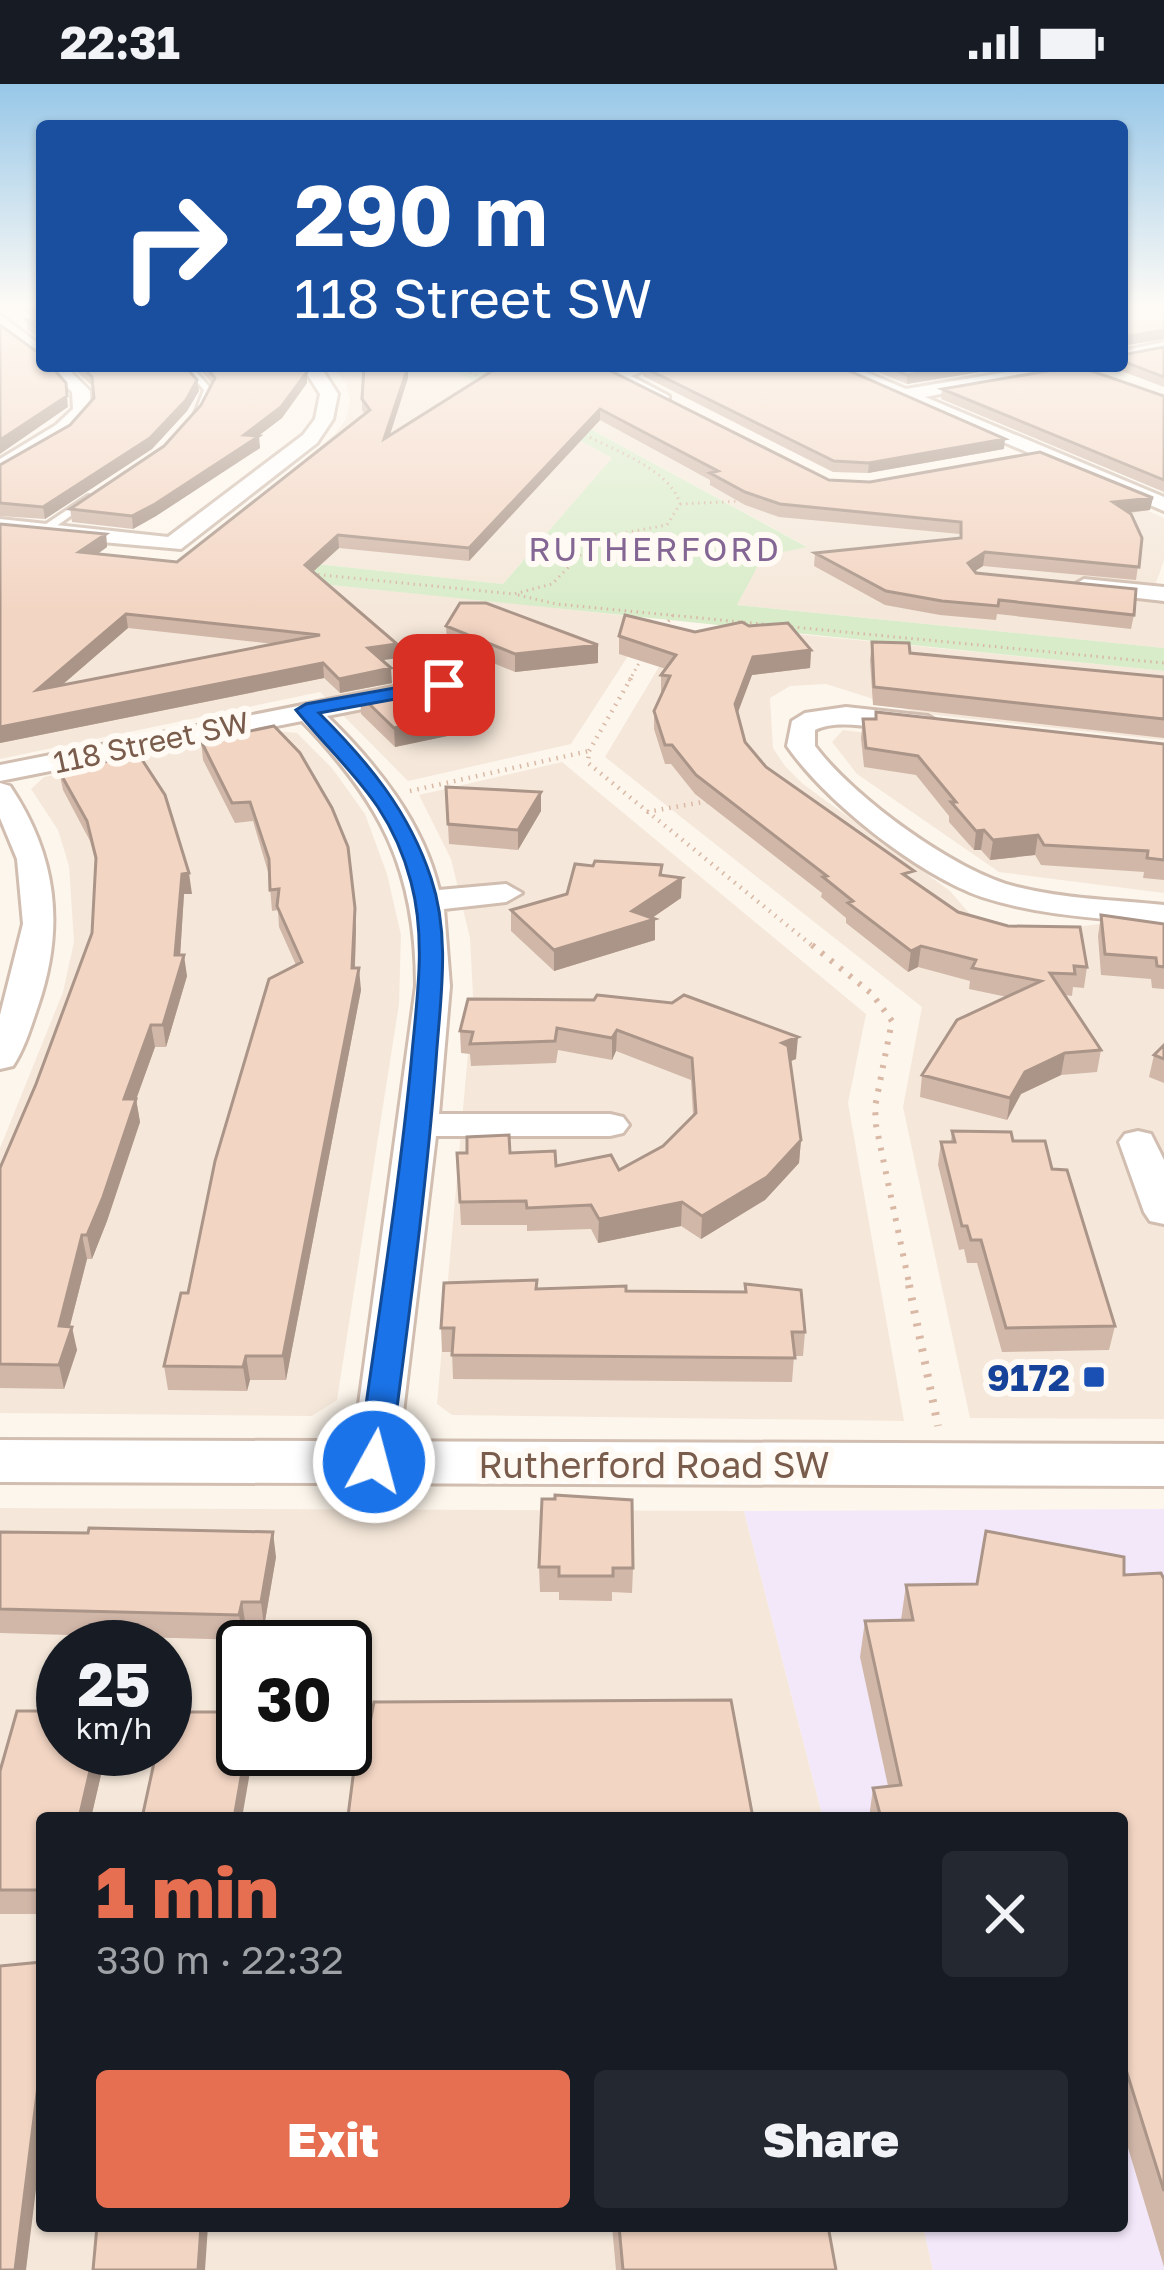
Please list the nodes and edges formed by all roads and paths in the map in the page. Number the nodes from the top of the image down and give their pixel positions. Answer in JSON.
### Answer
{"nodes":[{"id":1,"x":82,"y":407,"type":"edge"},
{"id":2,"x":204,"y":407,"type":"edge"},
{"id":3,"x":325,"y":407,"type":"edge"},
{"id":4,"x":675,"y":407,"type":"edge"},
{"id":5,"x":932,"y":407,"type":"edge"},
{"id":6,"x":680,"y":410,"type":"edge"},
{"id":7,"x":574,"y":429,"type":"edge"},
{"id":8,"x":186,"y":432,"type":"edge"},
{"id":9,"x":1041,"y":454,"type":"junction"},
{"id":10,"x":1004,"y":460,"type":"edge"},
{"id":11,"x":0,"y":468,"type":"edge"},
{"id":12,"x":111,"y":484,"type":"edge"},
{"id":13,"x":749,"y":500,"type":"edge"},
{"id":14,"x":680,"y":504,"type":"junction"},
{"id":15,"x":1164,"y":506,"type":"edge"},
{"id":16,"x":0,"y":526,"type":"edge"},
{"id":17,"x":44,"y":530,"type":"junction"},
{"id":18,"x":310,"y":574,"type":"edge"},
{"id":19,"x":1051,"y":583,"type":"edge"},
{"id":20,"x":514,"y":594,"type":"junction"},
{"id":21,"x":1164,"y":594,"type":"edge"},
{"id":22,"x":674,"y":614,"type":"junction"},
{"id":23,"x":1164,"y":663,"type":"edge"},
{"id":24,"x":444,"y":685,"type":"dead end"},
{"id":25,"x":306,"y":710,"type":"junction"},
{"id":26,"x":953,"y":727,"type":"edge"},
{"id":27,"x":589,"y":751,"type":"junction"},
{"id":28,"x":0,"y":772,"type":"edge"},
{"id":29,"x":0,"y":792,"type":"edge"},
{"id":30,"x":383,"y":797,"type":"junction"},
{"id":31,"x":712,"y":800,"type":"edge"},
{"id":32,"x":646,"y":812,"type":"junction"},
{"id":33,"x":506,"y":893,"type":"dead end"},
{"id":34,"x":427,"y":901,"type":"junction"},
{"id":35,"x":1164,"y":915,"type":"edge"},
{"id":36,"x":0,"y":1058,"type":"edge"},
{"id":37,"x":418,"y":1125,"type":"junction"},
{"id":38,"x":610,"y":1126,"type":"dead end"},
{"id":39,"x":1138,"y":1142,"type":"dead end"},
{"id":40,"x":1164,"y":1212,"type":"edge"},
{"id":41,"x":0,"y":1461,"type":"edge"},
{"id":42,"x":374,"y":1462,"type":"junction"},
{"id":43,"x":946,"y":1465,"type":"junction"},
{"id":44,"x":1164,"y":1465,"type":"edge"}],
"edges":[{"from":1,"to":11,"type":"street"},
{"from":2,"to":8,"type":"lane"},
{"from":3,"to":17,"type":"street"},
{"from":4,"to":6,"type":"street"},
{"from":5,"to":9,"type":"street"},
{"from":7,"to":14,"type":"path"},
{"from":9,"to":10,"type":"street"},
{"from":9,"to":15,"type":"street"},
{"from":12,"to":17,"type":"lane"},
{"from":13,"to":14,"type":"path"},
{"from":14,"to":20,"type":"path"},
{"from":16,"to":17,"type":"street"},
{"from":18,"to":20,"type":"path"},
{"from":19,"to":21,"type":"street"},
{"from":20,"to":22,"type":"path"},
{"from":22,"to":23,"type":"path"},
{"from":22,"to":27,"type":"path"},
{"from":24,"to":25,"type":"street","name":"118 Street SW"},
{"from":25,"to":28,"type":"street","name":"118 Street SW"},
{"from":25,"to":30,"type":"street"},
{"from":26,"to":35,"type":"street"},
{"from":27,"to":30,"type":"path"},
{"from":27,"to":32,"type":"path"},
{"from":29,"to":36,"type":"street"},
{"from":30,"to":34,"type":"street"},
{"from":31,"to":32,"type":"path"},
{"from":32,"to":43,"type":"path"},
{"from":33,"to":34,"type":"street"},
{"from":34,"to":37,"type":"street"},
{"from":37,"to":38,"type":"street"},
{"from":37,"to":42,"type":"street"},
{"from":39,"to":40,"type":"street"},
{"from":41,"to":42,"type":"street","name":"Rutherford Road SW"},
{"from":42,"to":43,"type":"street","name":"Rutherford Road SW"},
{"from":43,"to":44,"type":"street","name":"Rutherford Road SW"}]}
